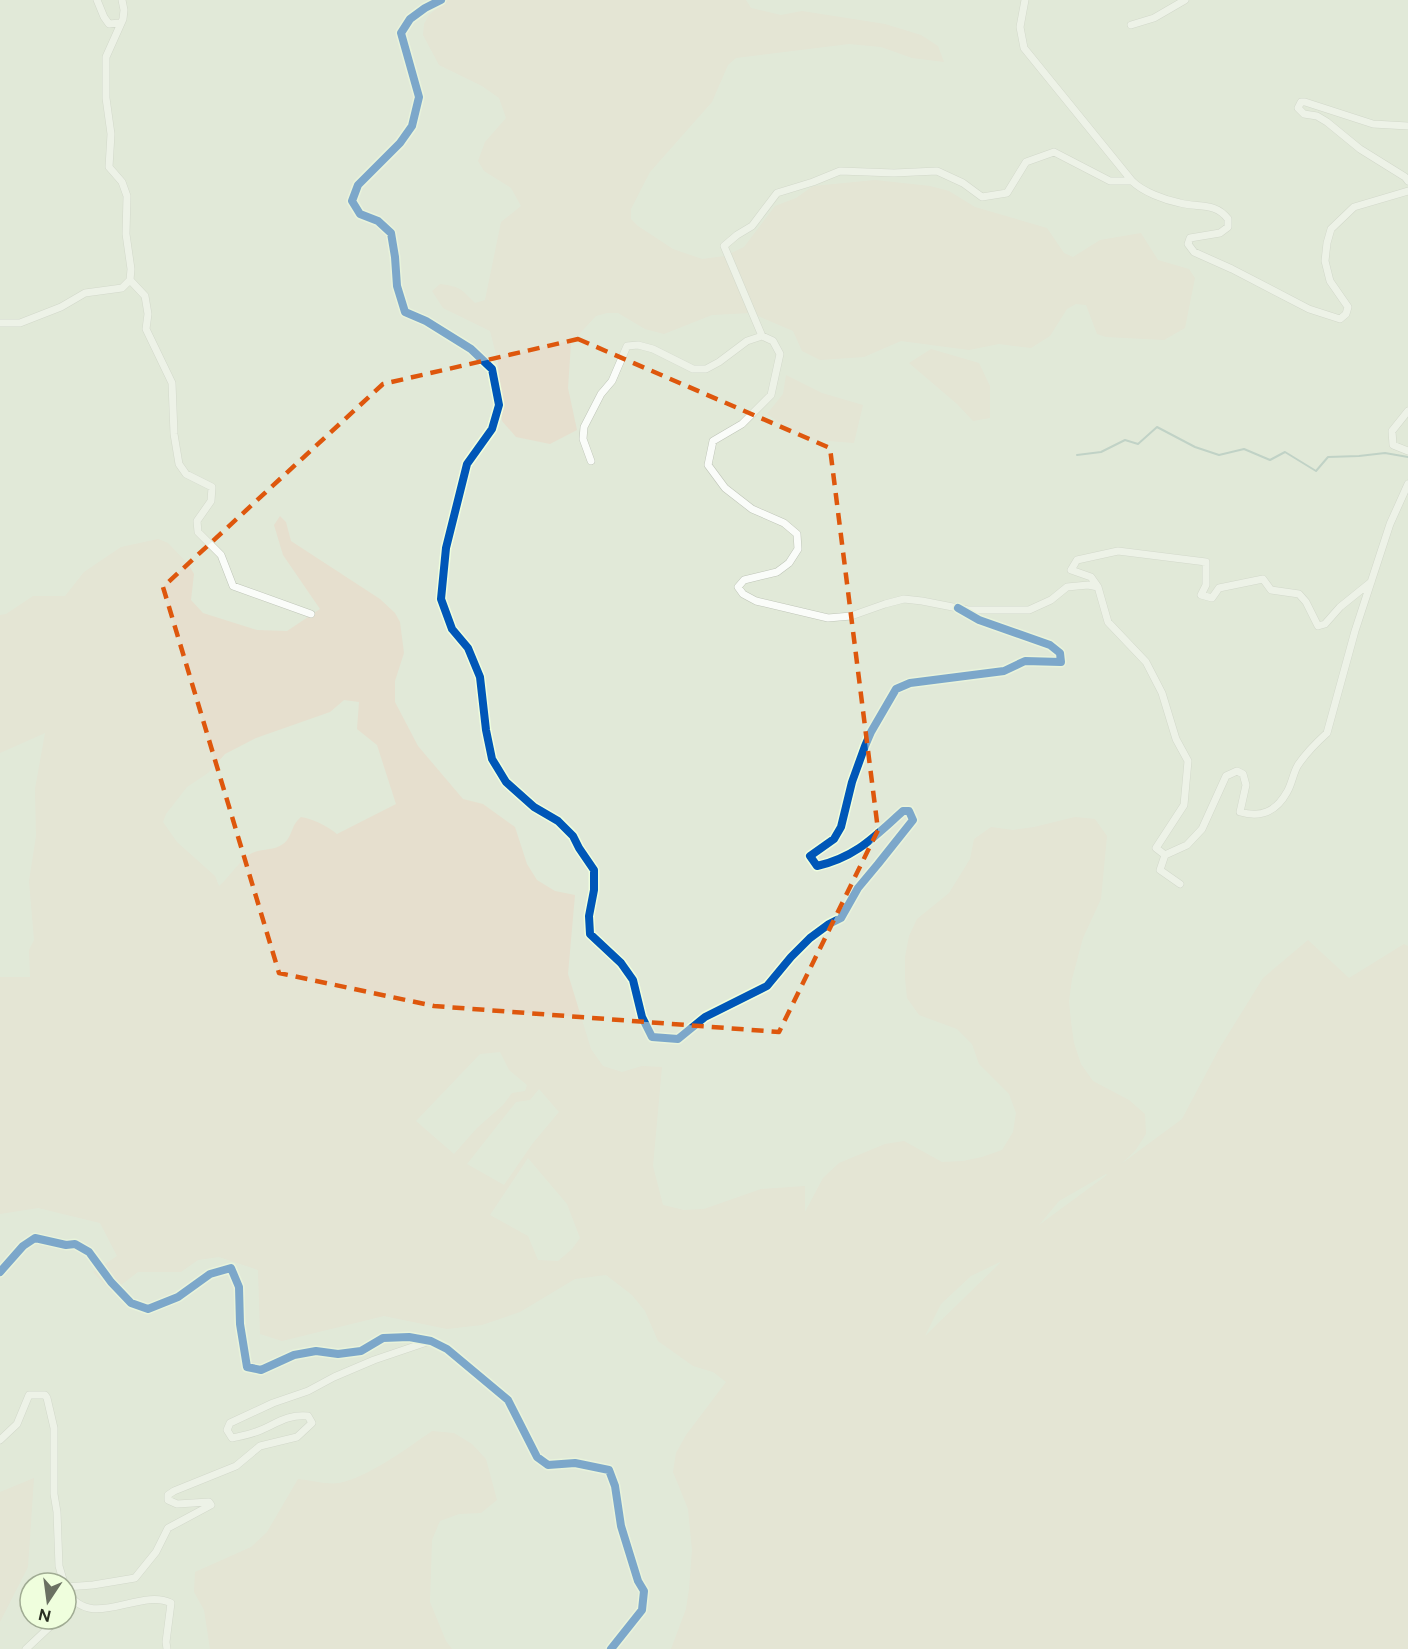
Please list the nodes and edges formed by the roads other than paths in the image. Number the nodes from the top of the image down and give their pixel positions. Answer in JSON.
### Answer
{"nodes":[{"id":1,"x":97,"y":0,"type":"edge"},
{"id":2,"x":122,"y":0,"type":"edge"},
{"id":3,"x":441,"y":0,"type":"edge"},
{"id":4,"x":1025,"y":0,"type":"edge"},
{"id":5,"x":1185,"y":0,"type":"edge"},
{"id":6,"x":120,"y":23,"type":"junction"},
{"id":7,"x":1131,"y":25,"type":"dead end"},
{"id":8,"x":1408,"y":126,"type":"edge"},
{"id":9,"x":1132,"y":181,"type":"junction"},
{"id":10,"x":1408,"y":181,"type":"edge"},
{"id":11,"x":1408,"y":191,"type":"edge"},
{"id":12,"x":130,"y":280,"type":"junction"},
{"id":13,"x":0,"y":323,"type":"edge"},
{"id":14,"x":762,"y":336,"type":"junction"},
{"id":15,"x":1408,"y":411,"type":"edge"},
{"id":16,"x":1408,"y":451,"type":"edge"},
{"id":17,"x":591,"y":460,"type":"dead end"},
{"id":18,"x":1408,"y":484,"type":"edge"},
{"id":19,"x":1371,"y":582,"type":"junction"},
{"id":20,"x":1098,"y":587,"type":"junction"},
{"id":21,"x":958,"y":608,"type":"junction"},
{"id":22,"x":310,"y":614,"type":"dead end"},
{"id":23,"x":1165,"y":855,"type":"junction"},
{"id":24,"x":1180,"y":884,"type":"dead end"},
{"id":25,"x":0,"y":1272,"type":"edge"},
{"id":26,"x":431,"y":1341,"type":"junction"},
{"id":27,"x":0,"y":1440,"type":"edge"},
{"id":28,"x":60,"y":1571,"type":"edge"},
{"id":29,"x":78,"y":1588,"type":"edge"},
{"id":30,"x":78,"y":1604,"type":"edge"},
{"id":31,"x":45,"y":1631,"type":"edge"},
{"id":32,"x":26,"y":1649,"type":"edge"},
{"id":33,"x":167,"y":1649,"type":"edge"},
{"id":34,"x":611,"y":1649,"type":"edge"}],
"edges":[{"from":1,"to":6,"type":"street"},
{"from":2,"to":6,"type":"street"},
{"from":3,"to":21,"type":"street"},
{"from":4,"to":9,"type":"street"},
{"from":5,"to":7,"type":"street"},
{"from":6,"to":12,"type":"street"},
{"from":8,"to":10,"type":"street"},
{"from":9,"to":11,"type":"street"},
{"from":9,"to":14,"type":"street"},
{"from":12,"to":13,"type":"street"},
{"from":12,"to":22,"type":"street"},
{"from":14,"to":17,"type":"street"},
{"from":14,"to":21,"type":"street"},
{"from":15,"to":16,"type":"street"},
{"from":18,"to":19,"type":"street"},
{"from":19,"to":20,"type":"street"},
{"from":19,"to":23,"type":"street"},
{"from":20,"to":21,"type":"street"},
{"from":20,"to":23,"type":"street"},
{"from":23,"to":24,"type":"street"},
{"from":25,"to":26,"type":"street"},
{"from":26,"to":29,"type":"street"},
{"from":26,"to":34,"type":"street"},
{"from":27,"to":28,"type":"street"},
{"from":30,"to":33,"type":"street"},
{"from":31,"to":32,"type":"street"}]}
